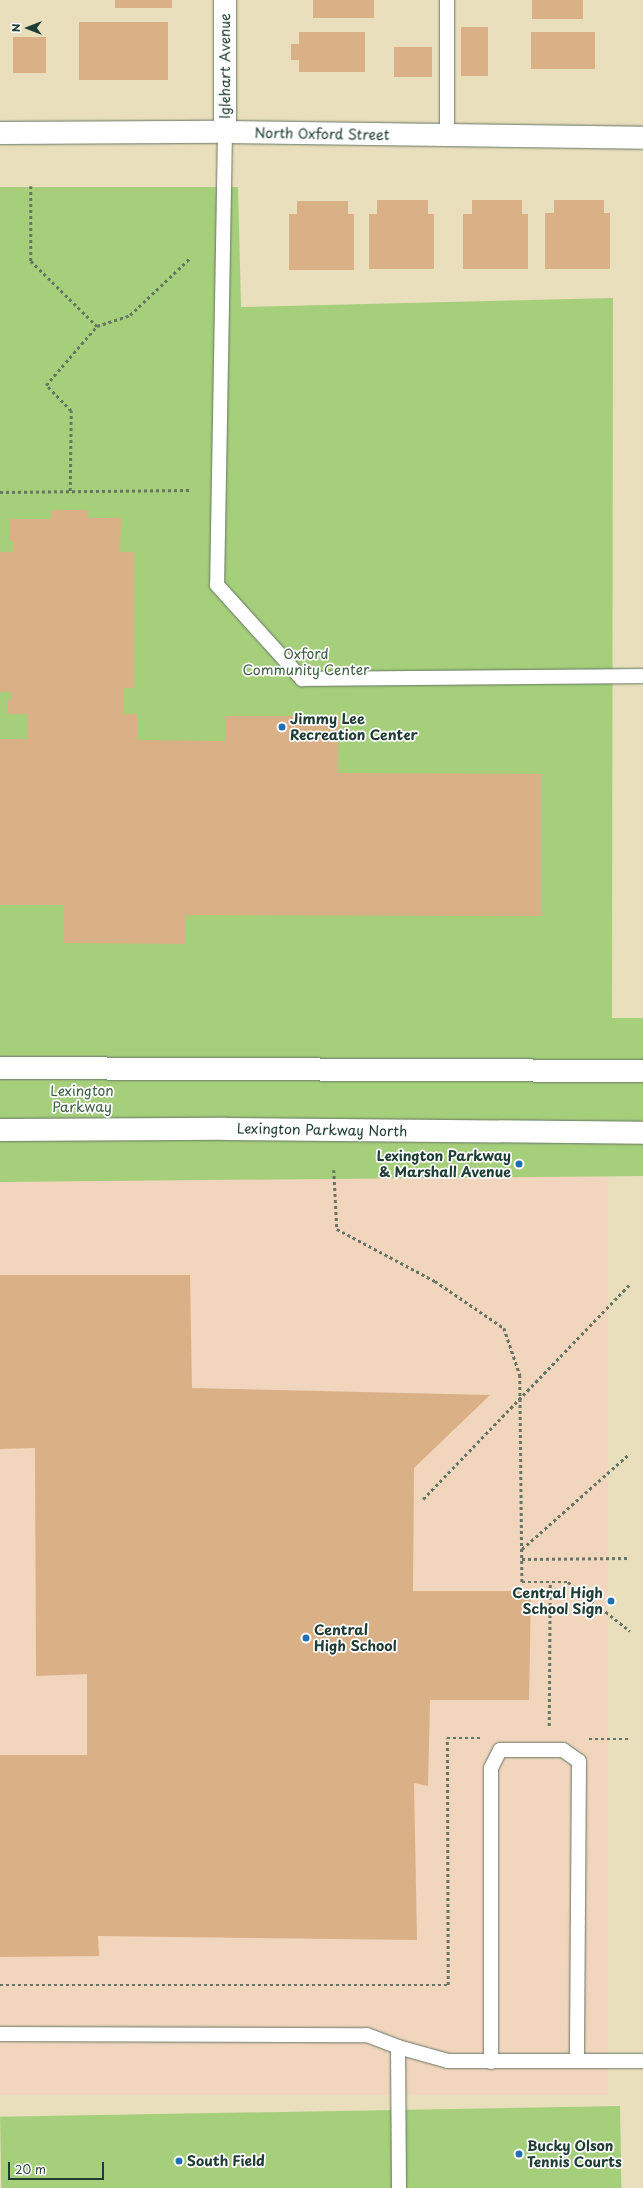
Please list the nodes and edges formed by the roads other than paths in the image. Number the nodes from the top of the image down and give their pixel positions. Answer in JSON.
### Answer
{"nodes":[{"id":1,"x":225,"y":0,"type":"edge"},
{"id":2,"x":447,"y":0,"type":"edge"},
{"id":3,"x":225,"y":132,"type":"junction"},
{"id":4,"x":0,"y":133,"type":"edge"},
{"id":5,"x":447,"y":136,"type":"junction"},
{"id":6,"x":643,"y":138,"type":"edge"},
{"id":7,"x":643,"y":676,"type":"edge"},
{"id":8,"x":0,"y":1068,"type":"edge"},
{"id":9,"x":643,"y":1071,"type":"edge"},
{"id":10,"x":0,"y":1130,"type":"edge"},
{"id":11,"x":643,"y":1133,"type":"edge"},
{"id":12,"x":0,"y":2034,"type":"edge"},
{"id":13,"x":398,"y":2047,"type":"junction"},
{"id":14,"x":577,"y":2061,"type":"junction"},
{"id":15,"x":643,"y":2061,"type":"edge"},
{"id":16,"x":491,"y":2062,"type":"junction"},
{"id":17,"x":399,"y":2188,"type":"edge"}],
"edges":[{"from":1,"to":3,"type":"main road","name":"Iglehart Avenue"},
{"from":2,"to":5,"type":"lane"},
{"from":3,"to":4,"type":"main road","name":"North Oxford Street"},
{"from":3,"to":5,"type":"main road","name":"North Oxford Street"},
{"from":3,"to":7,"type":"lane"},
{"from":5,"to":6,"type":"main road","name":"North Oxford Street"},
{"from":8,"to":9,"type":"main road"},
{"from":10,"to":11,"type":"main road","name":"Lexington Parkway North"},
{"from":12,"to":13,"type":"lane"},
{"from":13,"to":16,"type":"lane"},
{"from":13,"to":17,"type":"lane"},
{"from":14,"to":15,"type":"lane"},
{"from":14,"to":16,"type":"lane"},
{"from":14,"to":16,"type":"lane"}]}
